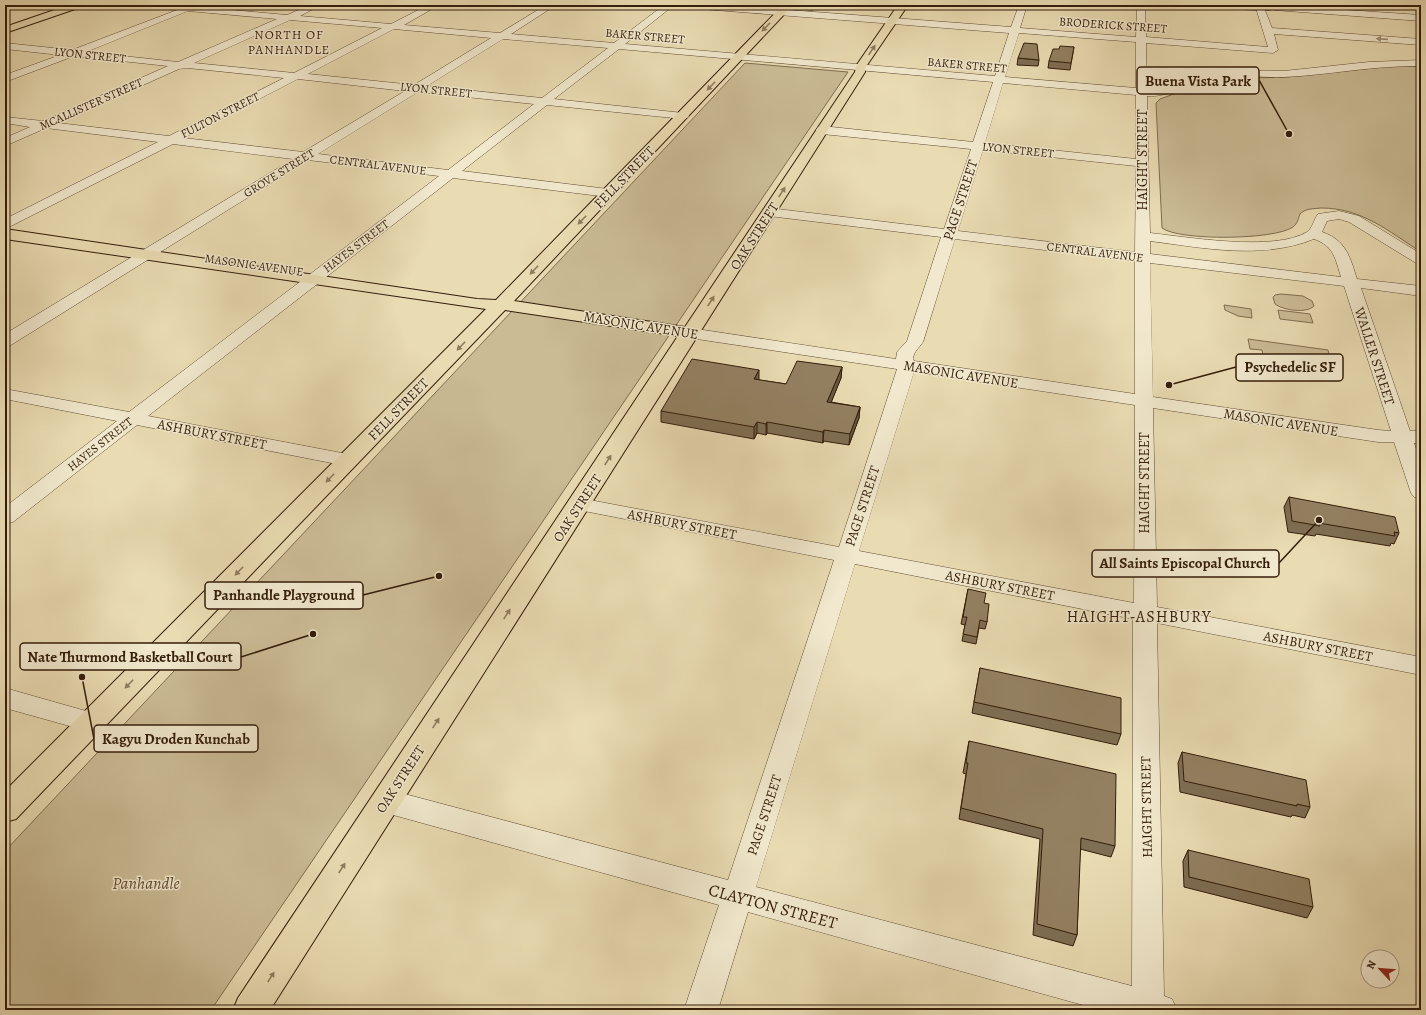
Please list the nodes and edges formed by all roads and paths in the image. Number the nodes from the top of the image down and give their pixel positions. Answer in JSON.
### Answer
{"nodes":[{"id":1,"x":78,"y":5,"type":"edge"},
{"id":2,"x":146,"y":5,"type":"edge"},
{"id":3,"x":200,"y":5,"type":"edge"},
{"id":4,"x":317,"y":5,"type":"edge"},
{"id":5,"x":435,"y":5,"type":"edge"},
{"id":6,"x":552,"y":5,"type":"edge"},
{"id":7,"x":670,"y":5,"type":"edge"},
{"id":8,"x":689,"y":5,"type":"edge"},
{"id":9,"x":903,"y":5,"type":"edge"},
{"id":10,"x":1023,"y":5,"type":"edge"},
{"id":11,"x":1141,"y":5,"type":"edge"},
{"id":12,"x":1224,"y":5,"type":"edge"},
{"id":13,"x":1258,"y":6,"type":"edge"},
{"id":14,"x":1278,"y":6,"type":"edge"},
{"id":15,"x":189,"y":9,"type":"junction"},
{"id":16,"x":784,"y":9,"type":"edge"},
{"id":17,"x":288,"y":18,"type":"junction"},
{"id":18,"x":1421,"y":18,"type":"edge"},
{"id":19,"x":892,"y":21,"type":"junction"},
{"id":20,"x":392,"y":27,"type":"junction"},
{"id":21,"x":5,"y":30,"type":"edge"},
{"id":22,"x":1267,"y":30,"type":"junction"},
{"id":23,"x":1015,"y":31,"type":"junction"},
{"id":24,"x":501,"y":37,"type":"junction"},
{"id":25,"x":1141,"y":40,"type":"junction"},
{"id":26,"x":1421,"y":42,"type":"edge"},
{"id":27,"x":5,"y":46,"type":"edge"},
{"id":28,"x":616,"y":47,"type":"junction"},
{"id":29,"x":74,"y":53,"type":"junction"},
{"id":30,"x":738,"y":58,"type":"junction"},
{"id":31,"x":1421,"y":63,"type":"edge"},
{"id":32,"x":182,"y":64,"type":"junction"},
{"id":33,"x":860,"y":68,"type":"junction"},
{"id":34,"x":296,"y":76,"type":"junction"},
{"id":35,"x":5,"y":80,"type":"edge"},
{"id":36,"x":999,"y":81,"type":"junction"},
{"id":37,"x":416,"y":88,"type":"junction"},
{"id":38,"x":1141,"y":93,"type":"junction"},
{"id":39,"x":544,"y":102,"type":"junction"},
{"id":40,"x":683,"y":116,"type":"junction"},
{"id":41,"x":5,"y":120,"type":"edge"},
{"id":42,"x":45,"y":125,"type":"junction"},
{"id":43,"x":822,"y":130,"type":"junction"},
{"id":44,"x":171,"y":140,"type":"junction"},
{"id":45,"x":5,"y":142,"type":"edge"},
{"id":46,"x":978,"y":146,"type":"junction"},
{"id":47,"x":306,"y":156,"type":"junction"},
{"id":48,"x":1142,"y":163,"type":"junction"},
{"id":49,"x":450,"y":174,"type":"junction"},
{"id":50,"x":608,"y":193,"type":"junction"},
{"id":51,"x":769,"y":212,"type":"junction"},
{"id":52,"x":5,"y":226,"type":"edge"},
{"id":53,"x":5,"y":234,"type":"edge"},
{"id":54,"x":950,"y":234,"type":"junction"},
{"id":55,"x":1313,"y":234,"type":"junction"},
{"id":56,"x":1142,"y":236,"type":"junction"},
{"id":57,"x":149,"y":253,"type":"junction"},
{"id":58,"x":1142,"y":258,"type":"junction"},
{"id":59,"x":1421,"y":260,"type":"edge"},
{"id":60,"x":316,"y":277,"type":"junction"},
{"id":61,"x":1351,"y":283,"type":"junction"},
{"id":62,"x":1421,"y":291,"type":"edge"},
{"id":63,"x":501,"y":304,"type":"junction"},
{"id":64,"x":690,"y":333,"type":"junction"},
{"id":65,"x":5,"y":341,"type":"edge"},
{"id":66,"x":907,"y":366,"type":"junction"},
{"id":67,"x":5,"y":394,"type":"edge"},
{"id":68,"x":1143,"y":401,"type":"junction"},
{"id":69,"x":132,"y":419,"type":"junction"},
{"id":70,"x":1411,"y":437,"type":"edge"},
{"id":71,"x":347,"y":460,"type":"junction"},
{"id":72,"x":1421,"y":493,"type":"edge"},
{"id":73,"x":579,"y":504,"type":"junction"},
{"id":74,"x":5,"y":517,"type":"edge"},
{"id":75,"x":847,"y":556,"type":"junction"},
{"id":76,"x":1145,"y":613,"type":"junction"},
{"id":77,"x":1421,"y":666,"type":"edge"},
{"id":78,"x":5,"y":698,"type":"edge"},
{"id":79,"x":91,"y":722,"type":"junction"},
{"id":80,"x":386,"y":801,"type":"junction"},
{"id":81,"x":5,"y":810,"type":"edge"},
{"id":82,"x":737,"y":896,"type":"junction"},
{"id":83,"x":1152,"y":1009,"type":"edge"},
{"id":84,"x":250,"y":1010,"type":"edge"},
{"id":85,"x":701,"y":1010,"type":"edge"}],
"edges":[{"from":1,"to":21,"type":"main road"},
{"from":2,"to":15,"type":"street","name":"BAKER STREET"},
{"from":3,"to":15,"type":"street"},
{"from":4,"to":17,"type":"street","name":"MCALLISTER STREET"},
{"from":5,"to":20,"type":"street","name":"FULTON STREET"},
{"from":6,"to":24,"type":"street","name":"GROVE STREET"},
{"from":7,"to":28,"type":"street","name":"HAYES STREET"},
{"from":8,"to":16,"type":"street","name":"BRODERICK STREET"},
{"from":9,"to":19,"type":"main road","name":"OAK STREET"},
{"from":10,"to":23,"type":"street","name":"PAGE STREET"},
{"from":11,"to":25,"type":"street","name":"HAIGHT STREET"},
{"from":12,"to":13,"type":"main road"},
{"from":13,"to":14,"type":"main road"},
{"from":13,"to":22,"type":"street"},
{"from":14,"to":18,"type":"street"},
{"from":15,"to":17,"type":"street","name":"BAKER STREET"},
{"from":15,"to":29,"type":"street"},
{"from":16,"to":19,"type":"street","name":"BRODERICK STREET"},
{"from":16,"to":30,"type":"main road","name":"FELL STREET","one_way":true},
{"from":17,"to":20,"type":"street","name":"BAKER STREET"},
{"from":17,"to":32,"type":"street","name":"MCALLISTER STREET"},
{"from":19,"to":23,"type":"street","name":"BRODERICK STREET"},
{"from":33,"to":19,"type":"main road","name":"OAK STREET","one_way":true},
{"from":20,"to":24,"type":"street","name":"BAKER STREET"},
{"from":20,"to":34,"type":"street","name":"FULTON STREET"},
{"from":22,"to":25,"type":"street","name":"BRODERICK STREET"},
{"from":26,"to":22,"type":"street","one_way":true},
{"from":23,"to":25,"type":"street","name":"BRODERICK STREET"},
{"from":23,"to":36,"type":"street","name":"PAGE STREET"},
{"from":24,"to":28,"type":"street","name":"BAKER STREET"},
{"from":24,"to":37,"type":"street","name":"GROVE STREET"},
{"from":25,"to":38,"type":"street","name":"HAIGHT STREET"},
{"from":27,"to":29,"type":"street","name":"LYON STREET"},
{"from":28,"to":30,"type":"street","name":"BAKER STREET"},
{"from":28,"to":39,"type":"street","name":"HAYES STREET"},
{"from":29,"to":32,"type":"street","name":"LYON STREET"},
{"from":29,"to":35,"type":"street"},
{"from":30,"to":33,"type":"street","name":"BAKER STREET"},
{"from":30,"to":40,"type":"main road","name":"FELL STREET","one_way":true},
{"from":31,"to":38,"type":"street","name":"BAKER STREET"},
{"from":32,"to":34,"type":"street","name":"LYON STREET"},
{"from":32,"to":42,"type":"street","name":"MCALLISTER STREET"},
{"from":33,"to":36,"type":"street","name":"BAKER STREET"},
{"from":33,"to":43,"type":"main road","name":"OAK STREET"},
{"from":34,"to":37,"type":"street","name":"LYON STREET"},
{"from":34,"to":44,"type":"street","name":"FULTON STREET"},
{"from":36,"to":38,"type":"street","name":"BAKER STREET"},
{"from":36,"to":46,"type":"street","name":"PAGE STREET"},
{"from":37,"to":39,"type":"street","name":"LYON STREET"},
{"from":37,"to":47,"type":"street","name":"GROVE STREET"},
{"from":38,"to":48,"type":"street","name":"HAIGHT STREET"},
{"from":39,"to":40,"type":"street","name":"LYON STREET"},
{"from":39,"to":49,"type":"street","name":"HAYES STREET"},
{"from":40,"to":50,"type":"main road","name":"FELL STREET"},
{"from":41,"to":42,"type":"street","name":"CENTRAL AVENUE"},
{"from":42,"to":44,"type":"street","name":"CENTRAL AVENUE"},
{"from":42,"to":45,"type":"street","name":"MCALLISTER STREET"},
{"from":43,"to":46,"type":"street","name":"LYON STREET"},
{"from":51,"to":43,"type":"main road","name":"OAK STREET","one_way":true},
{"from":44,"to":47,"type":"street","name":"CENTRAL AVENUE"},
{"from":44,"to":52,"type":"street","name":"FULTON STREET"},
{"from":46,"to":48,"type":"street","name":"LYON STREET"},
{"from":46,"to":54,"type":"street","name":"PAGE STREET"},
{"from":47,"to":49,"type":"street","name":"CENTRAL AVENUE"},
{"from":47,"to":57,"type":"street","name":"GROVE STREET"},
{"from":48,"to":56,"type":"street","name":"HAIGHT STREET"},
{"from":49,"to":50,"type":"street","name":"CENTRAL AVENUE"},
{"from":49,"to":60,"type":"street","name":"HAYES STREET"},
{"from":50,"to":63,"type":"main road","name":"FELL STREET","one_way":true},
{"from":51,"to":54,"type":"street","name":"CENTRAL AVENUE"},
{"from":64,"to":51,"type":"main road","name":"OAK STREET","one_way":true},
{"from":52,"to":57,"type":"main road","name":"MASONIC AVENUE"},
{"from":53,"to":57,"type":"main road","name":"MASONIC AVENUE"},
{"from":54,"to":58,"type":"street","name":"CENTRAL AVENUE"},
{"from":54,"to":66,"type":"street","name":"PAGE STREET"},
{"from":55,"to":56,"type":"street"},
{"from":55,"to":59,"type":"street"},
{"from":55,"to":61,"type":"street","name":"WALLER STREET"},
{"from":56,"to":58,"type":"street","name":"HAIGHT STREET"},
{"from":57,"to":60,"type":"main road","name":"MASONIC AVENUE"},
{"from":57,"to":65,"type":"street","name":"GROVE STREET"},
{"from":58,"to":61,"type":"street","name":"CENTRAL AVENUE"},
{"from":58,"to":68,"type":"street","name":"HAIGHT STREET"},
{"from":60,"to":63,"type":"main road","name":"MASONIC AVENUE"},
{"from":60,"to":69,"type":"street","name":"HAYES STREET"},
{"from":61,"to":62,"type":"street","name":"CENTRAL AVENUE"},
{"from":61,"to":70,"type":"street","name":"WALLER STREET"},
{"from":63,"to":64,"type":"main road","name":"MASONIC AVENUE"},
{"from":63,"to":71,"type":"main road","name":"FELL STREET","one_way":true},
{"from":64,"to":66,"type":"street","name":"MASONIC AVENUE"},
{"from":73,"to":64,"type":"main road","name":"OAK STREET","one_way":true},
{"from":66,"to":68,"type":"street","name":"MASONIC AVENUE"},
{"from":66,"to":75,"type":"street","name":"PAGE STREET"},
{"from":67,"to":69,"type":"street","name":"ASHBURY STREET"},
{"from":68,"to":70,"type":"street","name":"MASONIC AVENUE"},
{"from":68,"to":76,"type":"street","name":"HAIGHT STREET"},
{"from":69,"to":71,"type":"street","name":"ASHBURY STREET"},
{"from":69,"to":74,"type":"street","name":"HAYES STREET"},
{"from":70,"to":72,"type":"street","name":"WALLER STREET"},
{"from":71,"to":79,"type":"main road","name":"FELL STREET","one_way":true},
{"from":73,"to":75,"type":"street","name":"ASHBURY STREET"},
{"from":80,"to":73,"type":"main road","name":"OAK STREET","one_way":true},
{"from":75,"to":76,"type":"street","name":"ASHBURY STREET"},
{"from":75,"to":82,"type":"street","name":"PAGE STREET"},
{"from":76,"to":77,"type":"street","name":"ASHBURY STREET"},
{"from":76,"to":83,"type":"street","name":"HAIGHT STREET"},
{"from":78,"to":79,"type":"street"},
{"from":79,"to":81,"type":"main road","name":"FELL STREET"},
{"from":80,"to":82,"type":"street","name":"CLAYTON STREET"},
{"from":84,"to":80,"type":"main road","name":"OAK STREET","one_way":true},
{"from":82,"to":83,"type":"street","name":"CLAYTON STREET"},
{"from":82,"to":85,"type":"street","name":"PAGE STREET"}]}
